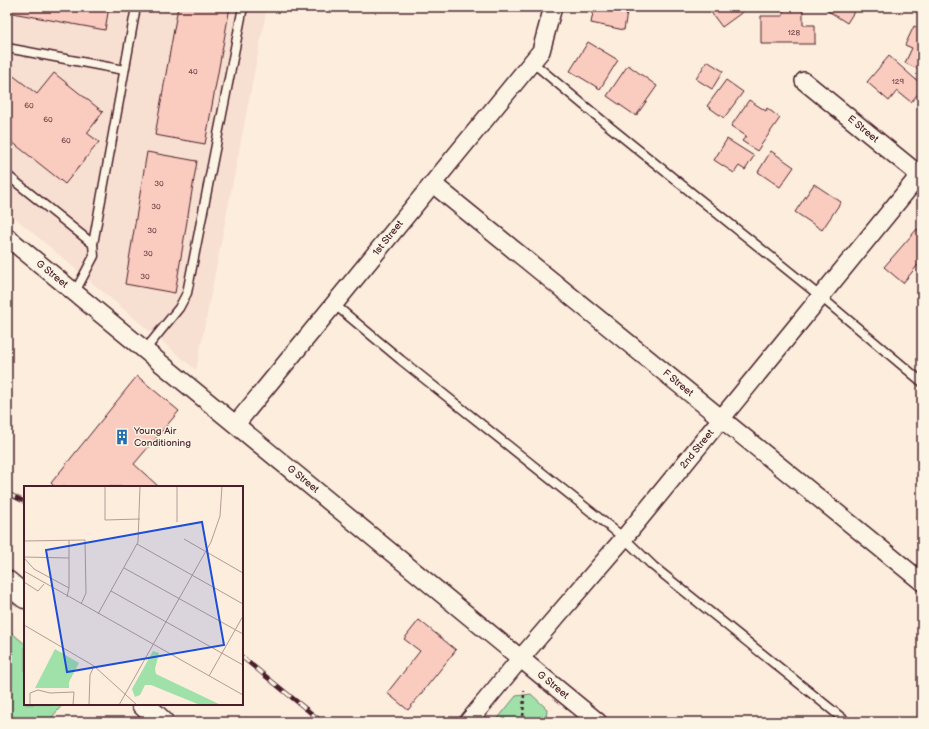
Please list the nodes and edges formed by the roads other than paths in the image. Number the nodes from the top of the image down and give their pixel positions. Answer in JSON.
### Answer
{"nodes":[{"id":1,"x":136,"y":7,"type":"edge"},
{"id":2,"x":242,"y":7,"type":"edge"},
{"id":3,"x":553,"y":7,"type":"edge"},
{"id":4,"x":7,"y":48,"type":"edge"},
{"id":5,"x":537,"y":57,"type":"junction"},
{"id":6,"x":124,"y":70,"type":"junction"},
{"id":7,"x":804,"y":81,"type":"dead end"},
{"id":8,"x":7,"y":175,"type":"edge"},
{"id":9,"x":921,"y":175,"type":"edge"},
{"id":10,"x":433,"y":184,"type":"junction"},
{"id":11,"x":7,"y":237,"type":"edge"},
{"id":12,"x":93,"y":244,"type":"junction"},
{"id":13,"x":74,"y":292,"type":"junction"},
{"id":14,"x":821,"y":296,"type":"junction"},
{"id":15,"x":334,"y":304,"type":"junction"},
{"id":16,"x":145,"y":350,"type":"junction"},
{"id":17,"x":922,"y":382,"type":"edge"},
{"id":18,"x":722,"y":419,"type":"junction"},
{"id":19,"x":236,"y":424,"type":"junction"},
{"id":20,"x":624,"y":538,"type":"junction"},
{"id":21,"x":7,"y":582,"type":"edge"},
{"id":22,"x":922,"y":582,"type":"edge"},
{"id":23,"x":24,"y":596,"type":"edge"},
{"id":24,"x":520,"y":659,"type":"junction"},
{"id":25,"x":144,"y":705,"type":"edge"},
{"id":26,"x":161,"y":722,"type":"edge"},
{"id":27,"x":468,"y":722,"type":"edge"},
{"id":28,"x":598,"y":722,"type":"edge"},
{"id":29,"x":847,"y":722,"type":"edge"}],
"edges":[{"from":1,"to":6,"type":"lane"},
{"from":2,"to":16,"type":"lane"},
{"from":3,"to":5,"type":"street"},
{"from":4,"to":6,"type":"lane"},
{"from":5,"to":10,"type":"street","name":"1st Street"},
{"from":5,"to":14,"type":"lane"},
{"from":6,"to":12,"type":"lane"},
{"from":7,"to":9,"type":"street","name":"E Street"},
{"from":8,"to":12,"type":"lane"},
{"from":9,"to":14,"type":"street","name":"2nd Street"},
{"from":10,"to":15,"type":"street","name":"1st Street"},
{"from":10,"to":18,"type":"street","name":"F Street"},
{"from":11,"to":13,"type":"street","name":"G Street"},
{"from":12,"to":13,"type":"lane"},
{"from":13,"to":16,"type":"street","name":"G Street"},
{"from":14,"to":17,"type":"lane"},
{"from":14,"to":18,"type":"street","name":"2nd Street"},
{"from":15,"to":19,"type":"street","name":"1st Street"},
{"from":15,"to":20,"type":"lane"},
{"from":16,"to":19,"type":"street","name":"G Street"},
{"from":18,"to":20,"type":"street","name":"2nd Street"},
{"from":18,"to":22,"type":"street","name":"F Street"},
{"from":19,"to":24,"type":"street","name":"G Street"},
{"from":20,"to":24,"type":"street","name":"2nd Street"},
{"from":20,"to":29,"type":"lane"},
{"from":21,"to":23,"type":"street"},
{"from":24,"to":27,"type":"street","name":"2nd Street"},
{"from":24,"to":28,"type":"street","name":"G Street"},
{"from":25,"to":26,"type":"street"}]}
